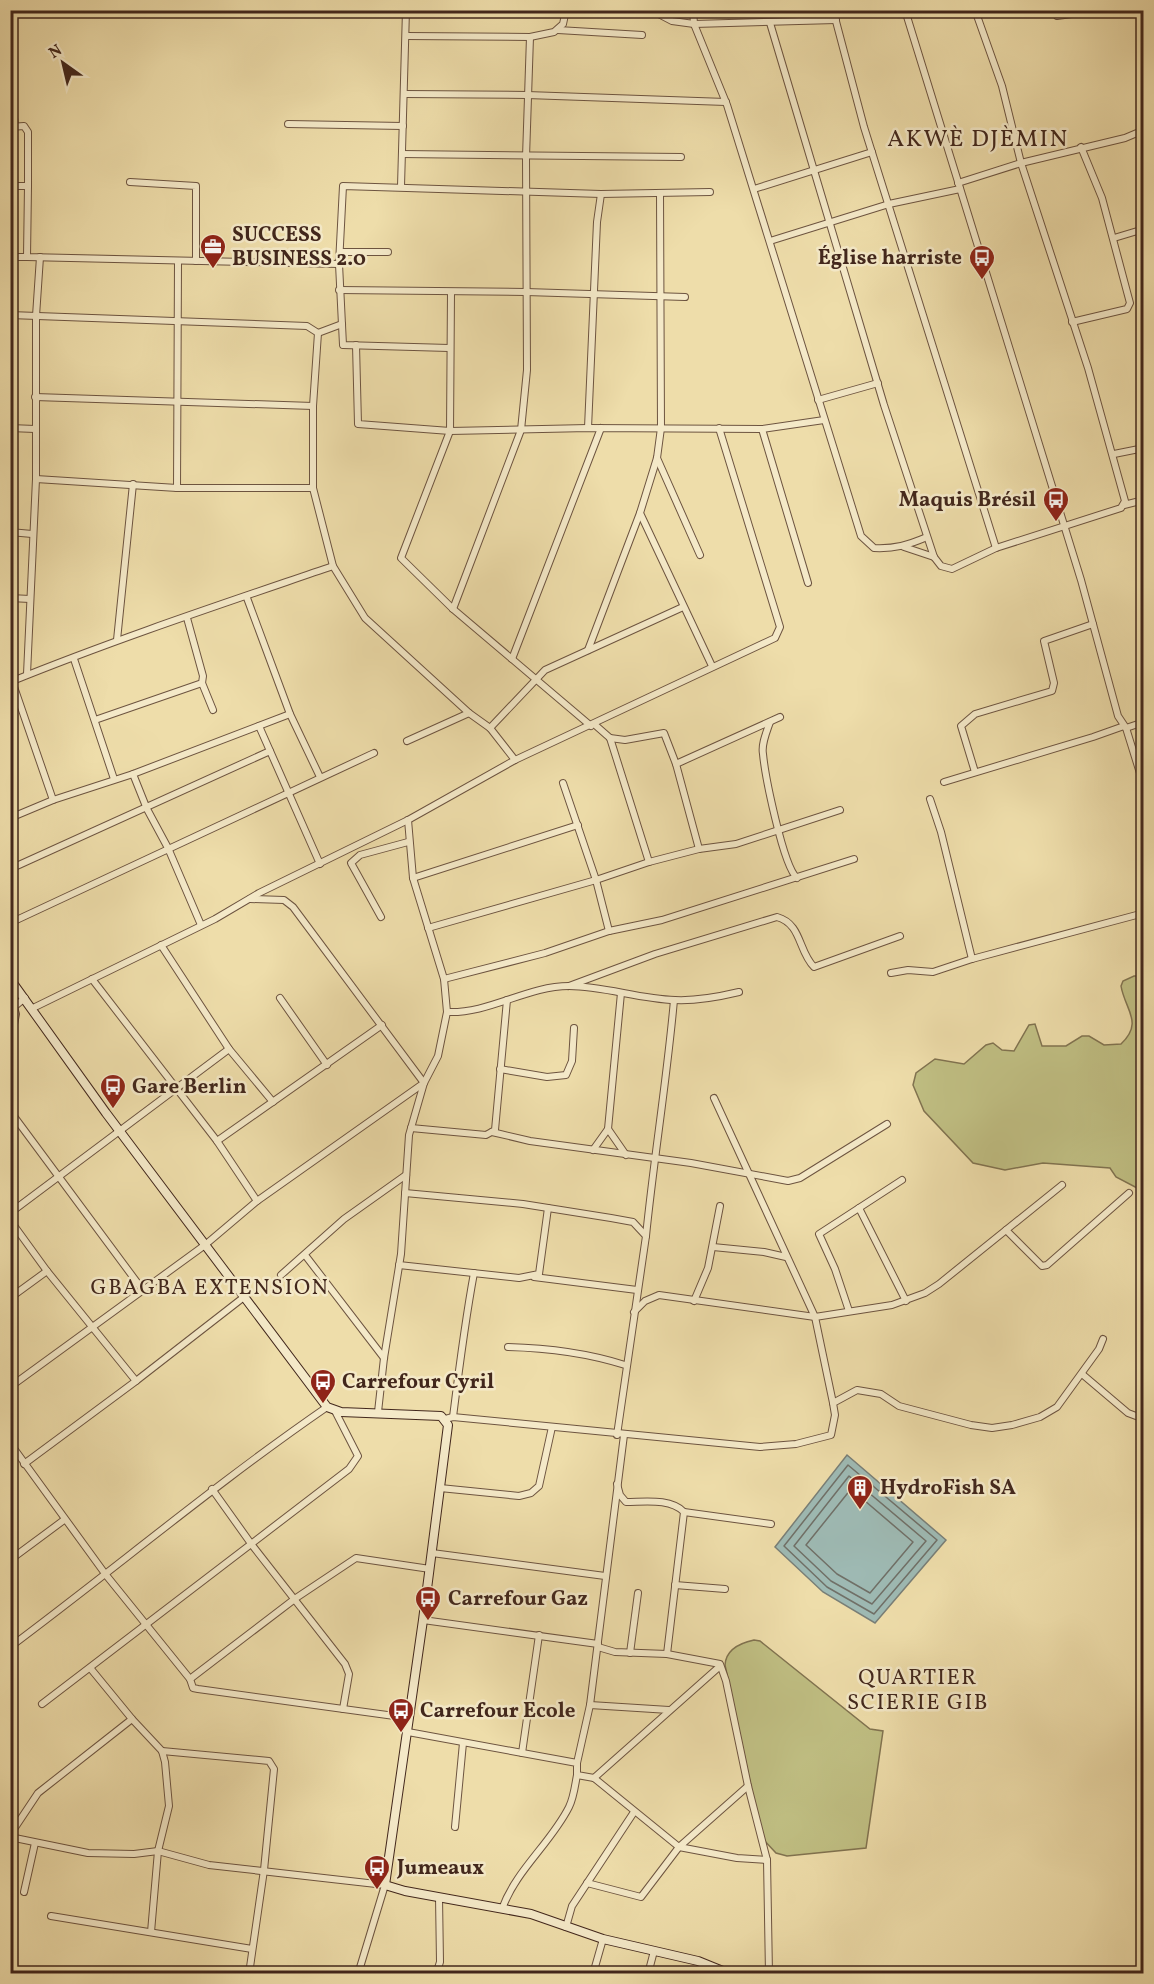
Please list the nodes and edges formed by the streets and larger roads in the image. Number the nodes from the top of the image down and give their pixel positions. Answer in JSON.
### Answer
{"nodes":[{"id":1,"x":406,"y":10,"type":"edge"},
{"id":2,"x":566,"y":10,"type":"edge"},
{"id":3,"x":651,"y":10,"type":"edge"},
{"id":4,"x":693,"y":10,"type":"edge"},
{"id":5,"x":833,"y":10,"type":"edge"},
{"id":6,"x":905,"y":10,"type":"edge"},
{"id":7,"x":975,"y":10,"type":"edge"},
{"id":8,"x":1101,"y":10,"type":"edge"},
{"id":9,"x":1057,"y":16,"type":"dead end"},
{"id":10,"x":836,"y":20,"type":"junction"},
{"id":11,"x":770,"y":23,"type":"junction"},
{"id":12,"x":694,"y":24,"type":"junction"},
{"id":13,"x":558,"y":30,"type":"junction"},
{"id":14,"x":642,"y":35,"type":"dead end"},
{"id":15,"x":406,"y":36,"type":"junction"},
{"id":16,"x":530,"y":37,"type":"junction"},
{"id":17,"x":10,"y":81,"type":"edge"},
{"id":18,"x":405,"y":94,"type":"junction"},
{"id":19,"x":527,"y":95,"type":"junction"},
{"id":20,"x":726,"y":102,"type":"junction"},
{"id":21,"x":288,"y":124,"type":"dead end"},
{"id":22,"x":403,"y":126,"type":"junction"},
{"id":23,"x":13,"y":127,"type":"edge"},
{"id":24,"x":1143,"y":130,"type":"edge"},
{"id":25,"x":1081,"y":147,"type":"junction"},
{"id":26,"x":872,"y":152,"type":"junction"},
{"id":27,"x":402,"y":154,"type":"junction"},
{"id":28,"x":526,"y":157,"type":"junction"},
{"id":29,"x":681,"y":157,"type":"dead end"},
{"id":30,"x":1021,"y":163,"type":"junction"},
{"id":31,"x":813,"y":170,"type":"junction"},
{"id":32,"x":130,"y":182,"type":"dead end"},
{"id":33,"x":10,"y":186,"type":"edge"},
{"id":34,"x":28,"y":186,"type":"junction"},
{"id":35,"x":401,"y":186,"type":"junction"},
{"id":36,"x":959,"y":186,"type":"junction"},
{"id":37,"x":754,"y":189,"type":"junction"},
{"id":38,"x":710,"y":192,"type":"dead end"},
{"id":39,"x":528,"y":193,"type":"junction"},
{"id":40,"x":660,"y":193,"type":"junction"},
{"id":41,"x":602,"y":194,"type":"junction"},
{"id":42,"x":889,"y":204,"type":"junction"},
{"id":43,"x":829,"y":221,"type":"junction"},
{"id":44,"x":1143,"y":229,"type":"edge"},
{"id":45,"x":1114,"y":238,"type":"junction"},
{"id":46,"x":770,"y":241,"type":"junction"},
{"id":47,"x":340,"y":252,"type":"junction"},
{"id":48,"x":388,"y":252,"type":"dead end"},
{"id":49,"x":27,"y":256,"type":"junction"},
{"id":50,"x":10,"y":257,"type":"edge"},
{"id":51,"x":40,"y":257,"type":"junction"},
{"id":52,"x":178,"y":261,"type":"junction"},
{"id":53,"x":196,"y":261,"type":"junction"},
{"id":54,"x":339,"y":264,"type":"junction"},
{"id":55,"x":339,"y":290,"type":"junction"},
{"id":56,"x":451,"y":292,"type":"junction"},
{"id":57,"x":525,"y":292,"type":"junction"},
{"id":58,"x":595,"y":295,"type":"junction"},
{"id":59,"x":663,"y":297,"type":"junction"},
{"id":60,"x":685,"y":297,"type":"dead end"},
{"id":61,"x":10,"y":315,"type":"edge"},
{"id":62,"x":36,"y":316,"type":"junction"},
{"id":63,"x":176,"y":322,"type":"junction"},
{"id":64,"x":1072,"y":322,"type":"junction"},
{"id":65,"x":342,"y":324,"type":"junction"},
{"id":66,"x":318,"y":333,"type":"junction"},
{"id":67,"x":356,"y":345,"type":"junction"},
{"id":68,"x":449,"y":348,"type":"junction"},
{"id":69,"x":878,"y":383,"type":"junction"},
{"id":70,"x":35,"y":397,"type":"junction"},
{"id":71,"x":818,"y":400,"type":"junction"},
{"id":72,"x":178,"y":404,"type":"junction"},
{"id":73,"x":313,"y":406,"type":"junction"},
{"id":74,"x":824,"y":420,"type":"junction"},
{"id":75,"x":10,"y":428,"type":"edge"},
{"id":76,"x":588,"y":428,"type":"junction"},
{"id":77,"x":601,"y":428,"type":"junction"},
{"id":78,"x":719,"y":428,"type":"junction"},
{"id":79,"x":35,"y":429,"type":"junction"},
{"id":80,"x":661,"y":429,"type":"junction"},
{"id":81,"x":762,"y":429,"type":"junction"},
{"id":82,"x":521,"y":430,"type":"junction"},
{"id":83,"x":450,"y":431,"type":"junction"},
{"id":84,"x":1143,"y":448,"type":"edge"},
{"id":85,"x":1114,"y":454,"type":"junction"},
{"id":86,"x":657,"y":458,"type":"junction"},
{"id":87,"x":36,"y":479,"type":"junction"},
{"id":88,"x":133,"y":484,"type":"junction"},
{"id":89,"x":177,"y":488,"type":"junction"},
{"id":90,"x":313,"y":488,"type":"junction"},
{"id":91,"x":1143,"y":500,"type":"edge"},
{"id":92,"x":1124,"y":505,"type":"junction"},
{"id":93,"x":640,"y":513,"type":"junction"},
{"id":94,"x":1063,"y":526,"type":"junction"},
{"id":95,"x":10,"y":532,"type":"edge"},
{"id":96,"x":32,"y":534,"type":"junction"},
{"id":97,"x":927,"y":537,"type":"junction"},
{"id":98,"x":903,"y":547,"type":"junction"},
{"id":99,"x":996,"y":548,"type":"junction"},
{"id":100,"x":700,"y":555,"type":"dead end"},
{"id":101,"x":934,"y":557,"type":"junction"},
{"id":102,"x":333,"y":566,"type":"junction"},
{"id":103,"x":808,"y":583,"type":"dead end"},
{"id":104,"x":10,"y":598,"type":"edge"},
{"id":105,"x":247,"y":598,"type":"junction"},
{"id":106,"x":30,"y":599,"type":"junction"},
{"id":107,"x":683,"y":607,"type":"junction"},
{"id":108,"x":453,"y":609,"type":"junction"},
{"id":109,"x":187,"y":618,"type":"junction"},
{"id":110,"x":1093,"y":624,"type":"junction"},
{"id":111,"x":117,"y":640,"type":"junction"},
{"id":112,"x":588,"y":650,"type":"junction"},
{"id":113,"x":74,"y":658,"type":"junction"},
{"id":114,"x":512,"y":659,"type":"junction"},
{"id":115,"x":712,"y":666,"type":"junction"},
{"id":116,"x":27,"y":674,"type":"junction"},
{"id":117,"x":536,"y":679,"type":"junction"},
{"id":118,"x":11,"y":681,"type":"edge"},
{"id":119,"x":202,"y":683,"type":"junction"},
{"id":120,"x":213,"y":710,"type":"dead end"},
{"id":121,"x":469,"y":713,"type":"junction"},
{"id":122,"x":291,"y":714,"type":"junction"},
{"id":123,"x":780,"y":717,"type":"dead end"},
{"id":124,"x":95,"y":720,"type":"junction"},
{"id":125,"x":770,"y":722,"type":"junction"},
{"id":126,"x":1143,"y":722,"type":"edge"},
{"id":127,"x":592,"y":725,"type":"junction"},
{"id":128,"x":259,"y":726,"type":"junction"},
{"id":129,"x":1125,"y":727,"type":"junction"},
{"id":130,"x":490,"y":728,"type":"junction"},
{"id":131,"x":610,"y":738,"type":"junction"},
{"id":132,"x":407,"y":741,"type":"dead end"},
{"id":133,"x":270,"y":751,"type":"junction"},
{"id":134,"x":374,"y":753,"type":"dead end"},
{"id":135,"x":515,"y":760,"type":"junction"},
{"id":136,"x":676,"y":764,"type":"junction"},
{"id":137,"x":975,"y":772,"type":"junction"},
{"id":138,"x":132,"y":774,"type":"junction"},
{"id":139,"x":320,"y":777,"type":"junction"},
{"id":140,"x":114,"y":779,"type":"junction"},
{"id":141,"x":944,"y":782,"type":"dead end"},
{"id":142,"x":562,"y":783,"type":"dead end"},
{"id":143,"x":1143,"y":786,"type":"edge"},
{"id":144,"x":288,"y":792,"type":"junction"},
{"id":145,"x":930,"y":799,"type":"dead end"},
{"id":146,"x":52,"y":800,"type":"junction"},
{"id":147,"x":147,"y":809,"type":"junction"},
{"id":148,"x":840,"y":810,"type":"dead end"},
{"id":149,"x":10,"y":818,"type":"edge"},
{"id":150,"x":408,"y":820,"type":"junction"},
{"id":151,"x":578,"y":825,"type":"junction"},
{"id":152,"x":778,"y":828,"type":"junction"},
{"id":153,"x":408,"y":842,"type":"junction"},
{"id":154,"x":168,"y":848,"type":"junction"},
{"id":155,"x":699,"y":849,"type":"junction"},
{"id":156,"x":854,"y":859,"type":"dead end"},
{"id":157,"x":649,"y":862,"type":"junction"},
{"id":158,"x":320,"y":864,"type":"junction"},
{"id":159,"x":10,"y":869,"type":"edge"},
{"id":160,"x":413,"y":878,"type":"junction"},
{"id":161,"x":797,"y":878,"type":"junction"},
{"id":162,"x":596,"y":880,"type":"junction"},
{"id":163,"x":246,"y":900,"type":"junction"},
{"id":164,"x":1143,"y":913,"type":"edge"},
{"id":165,"x":381,"y":918,"type":"dead end"},
{"id":166,"x":10,"y":923,"type":"edge"},
{"id":167,"x":201,"y":925,"type":"junction"},
{"id":168,"x":428,"y":928,"type":"junction"},
{"id":169,"x":609,"y":931,"type":"junction"},
{"id":170,"x":900,"y":936,"type":"dead end"},
{"id":171,"x":161,"y":945,"type":"junction"},
{"id":172,"x":972,"y":959,"type":"junction"},
{"id":173,"x":891,"y":973,"type":"dead end"},
{"id":174,"x":92,"y":979,"type":"junction"},
{"id":175,"x":444,"y":979,"type":"junction"},
{"id":176,"x":10,"y":980,"type":"edge"},
{"id":177,"x":569,"y":986,"type":"junction"},
{"id":178,"x":739,"y":992,"type":"dead end"},
{"id":179,"x":621,"y":993,"type":"junction"},
{"id":180,"x":25,"y":998,"type":"junction"},
{"id":181,"x":280,"y":998,"type":"dead end"},
{"id":182,"x":507,"y":1000,"type":"junction"},
{"id":183,"x":674,"y":1000,"type":"junction"},
{"id":184,"x":33,"y":1008,"type":"junction"},
{"id":185,"x":447,"y":1012,"type":"junction"},
{"id":186,"x":382,"y":1025,"type":"junction"},
{"id":187,"x":574,"y":1028,"type":"dead end"},
{"id":188,"x":10,"y":1046,"type":"edge"},
{"id":189,"x":229,"y":1048,"type":"junction"},
{"id":190,"x":327,"y":1065,"type":"junction"},
{"id":191,"x":500,"y":1069,"type":"junction"},
{"id":192,"x":424,"y":1083,"type":"junction"},
{"id":193,"x":177,"y":1088,"type":"junction"},
{"id":194,"x":714,"y":1098,"type":"dead end"},
{"id":195,"x":273,"y":1102,"type":"junction"},
{"id":196,"x":10,"y":1111,"type":"edge"},
{"id":197,"x":887,"y":1124,"type":"dead end"},
{"id":198,"x":411,"y":1128,"type":"junction"},
{"id":199,"x":608,"y":1129,"type":"junction"},
{"id":200,"x":119,"y":1130,"type":"junction"},
{"id":201,"x":492,"y":1132,"type":"junction"},
{"id":202,"x":217,"y":1141,"type":"junction"},
{"id":203,"x":593,"y":1150,"type":"junction"},
{"id":204,"x":626,"y":1155,"type":"junction"},
{"id":205,"x":654,"y":1158,"type":"junction"},
{"id":206,"x":406,"y":1174,"type":"junction"},
{"id":207,"x":751,"y":1175,"type":"junction"},
{"id":208,"x":57,"y":1177,"type":"junction"},
{"id":209,"x":902,"y":1180,"type":"dead end"},
{"id":210,"x":1062,"y":1185,"type":"dead end"},
{"id":211,"x":405,"y":1193,"type":"junction"},
{"id":212,"x":1129,"y":1193,"type":"dead end"},
{"id":213,"x":257,"y":1201,"type":"junction"},
{"id":214,"x":720,"y":1206,"type":"dead end"},
{"id":215,"x":548,"y":1208,"type":"junction"},
{"id":216,"x":859,"y":1208,"type":"junction"},
{"id":217,"x":10,"y":1213,"type":"edge"},
{"id":218,"x":10,"y":1220,"type":"edge"},
{"id":219,"x":1006,"y":1230,"type":"junction"},
{"id":220,"x":645,"y":1236,"type":"junction"},
{"id":221,"x":205,"y":1245,"type":"junction"},
{"id":222,"x":713,"y":1247,"type":"junction"},
{"id":223,"x":305,"y":1256,"type":"junction"},
{"id":224,"x":786,"y":1257,"type":"junction"},
{"id":225,"x":399,"y":1265,"type":"junction"},
{"id":226,"x":47,"y":1271,"type":"junction"},
{"id":227,"x":474,"y":1273,"type":"junction"},
{"id":228,"x":281,"y":1275,"type":"dead end"},
{"id":229,"x":533,"y":1277,"type":"junction"},
{"id":230,"x":142,"y":1289,"type":"junction"},
{"id":231,"x":638,"y":1290,"type":"junction"},
{"id":232,"x":244,"y":1297,"type":"junction"},
{"id":233,"x":10,"y":1298,"type":"edge"},
{"id":234,"x":694,"y":1301,"type":"junction"},
{"id":235,"x":906,"y":1301,"type":"junction"},
{"id":236,"x":849,"y":1311,"type":"junction"},
{"id":237,"x":634,"y":1312,"type":"junction"},
{"id":238,"x":815,"y":1317,"type":"junction"},
{"id":239,"x":91,"y":1327,"type":"junction"},
{"id":240,"x":1102,"y":1340,"type":"dead end"},
{"id":241,"x":508,"y":1347,"type":"dead end"},
{"id":242,"x":384,"y":1358,"type":"junction"},
{"id":243,"x":625,"y":1365,"type":"junction"},
{"id":244,"x":1082,"y":1374,"type":"junction"},
{"id":245,"x":136,"y":1381,"type":"junction"},
{"id":246,"x":10,"y":1387,"type":"edge"},
{"id":247,"x":833,"y":1403,"type":"junction"},
{"id":248,"x":331,"y":1409,"type":"junction"},
{"id":249,"x":378,"y":1412,"type":"junction"},
{"id":250,"x":449,"y":1418,"type":"junction"},
{"id":251,"x":1143,"y":1419,"type":"edge"},
{"id":252,"x":552,"y":1427,"type":"junction"},
{"id":253,"x":620,"y":1435,"type":"junction"},
{"id":254,"x":10,"y":1443,"type":"edge"},
{"id":255,"x":24,"y":1464,"type":"junction"},
{"id":256,"x":616,"y":1482,"type":"junction"},
{"id":257,"x":440,"y":1488,"type":"junction"},
{"id":258,"x":212,"y":1490,"type":"junction"},
{"id":259,"x":684,"y":1512,"type":"junction"},
{"id":260,"x":64,"y":1520,"type":"junction"},
{"id":261,"x":771,"y":1524,"type":"dead end"},
{"id":262,"x":252,"y":1545,"type":"junction"},
{"id":263,"x":432,"y":1553,"type":"junction"},
{"id":264,"x":10,"y":1560,"type":"edge"},
{"id":265,"x":430,"y":1569,"type":"junction"},
{"id":266,"x":106,"y":1575,"type":"junction"},
{"id":267,"x":605,"y":1576,"type":"junction"},
{"id":268,"x":675,"y":1585,"type":"junction"},
{"id":269,"x":725,"y":1589,"type":"dead end"},
{"id":270,"x":638,"y":1593,"type":"dead end"},
{"id":271,"x":296,"y":1598,"type":"junction"},
{"id":272,"x":423,"y":1620,"type":"junction"},
{"id":273,"x":147,"y":1626,"type":"junction"},
{"id":274,"x":539,"y":1635,"type":"junction"},
{"id":275,"x":598,"y":1645,"type":"junction"},
{"id":276,"x":10,"y":1647,"type":"edge"},
{"id":277,"x":630,"y":1653,"type":"junction"},
{"id":278,"x":667,"y":1654,"type":"junction"},
{"id":279,"x":719,"y":1667,"type":"junction"},
{"id":280,"x":92,"y":1669,"type":"junction"},
{"id":281,"x":190,"y":1679,"type":"junction"},
{"id":282,"x":42,"y":1704,"type":"dead end"},
{"id":283,"x":590,"y":1705,"type":"junction"},
{"id":284,"x":343,"y":1709,"type":"junction"},
{"id":285,"x":669,"y":1710,"type":"junction"},
{"id":286,"x":410,"y":1718,"type":"junction"},
{"id":287,"x":132,"y":1719,"type":"junction"},
{"id":288,"x":408,"y":1732,"type":"junction"},
{"id":289,"x":463,"y":1743,"type":"junction"},
{"id":290,"x":162,"y":1751,"type":"junction"},
{"id":291,"x":522,"y":1753,"type":"junction"},
{"id":292,"x":577,"y":1763,"type":"junction"},
{"id":293,"x":578,"y":1775,"type":"junction"},
{"id":294,"x":594,"y":1778,"type":"junction"},
{"id":295,"x":748,"y":1786,"type":"junction"},
{"id":296,"x":634,"y":1812,"type":"junction"},
{"id":297,"x":455,"y":1827,"type":"dead end"},
{"id":298,"x":10,"y":1836,"type":"edge"},
{"id":299,"x":35,"y":1843,"type":"junction"},
{"id":300,"x":679,"y":1846,"type":"junction"},
{"id":301,"x":158,"y":1851,"type":"junction"},
{"id":302,"x":767,"y":1860,"type":"junction"},
{"id":303,"x":264,"y":1870,"type":"junction"},
{"id":304,"x":586,"y":1883,"type":"junction"},
{"id":305,"x":385,"y":1885,"type":"junction"},
{"id":306,"x":24,"y":1892,"type":"dead end"},
{"id":307,"x":439,"y":1897,"type":"junction"},
{"id":308,"x":502,"y":1909,"type":"junction"},
{"id":309,"x":51,"y":1916,"type":"dead end"},
{"id":310,"x":566,"y":1927,"type":"junction"},
{"id":311,"x":152,"y":1932,"type":"junction"},
{"id":312,"x":603,"y":1939,"type":"junction"},
{"id":313,"x":252,"y":1949,"type":"junction"},
{"id":314,"x":654,"y":1951,"type":"junction"},
{"id":315,"x":249,"y":1974,"type":"edge"},
{"id":316,"x":358,"y":1974,"type":"edge"},
{"id":317,"x":436,"y":1974,"type":"edge"},
{"id":318,"x":593,"y":1974,"type":"edge"},
{"id":319,"x":648,"y":1974,"type":"edge"},
{"id":320,"x":730,"y":1974,"type":"edge"},
{"id":321,"x":769,"y":1974,"type":"edge"}],
"edges":[{"from":1,"to":15,"type":"street"},
{"from":2,"to":13,"type":"street"},
{"from":3,"to":12,"type":"street"},
{"from":4,"to":12,"type":"street"},
{"from":5,"to":10,"type":"street"},
{"from":6,"to":36,"type":"street"},
{"from":7,"to":30,"type":"street"},
{"from":8,"to":9,"type":"street"},
{"from":10,"to":11,"type":"street"},
{"from":10,"to":26,"type":"street"},
{"from":11,"to":12,"type":"street"},
{"from":11,"to":31,"type":"street"},
{"from":12,"to":20,"type":"street"},
{"from":13,"to":14,"type":"street"},
{"from":13,"to":16,"type":"street"},
{"from":15,"to":16,"type":"street"},
{"from":15,"to":18,"type":"street"},
{"from":16,"to":19,"type":"street"},
{"from":17,"to":23,"type":"street"},
{"from":18,"to":19,"type":"street"},
{"from":18,"to":22,"type":"street"},
{"from":19,"to":20,"type":"street"},
{"from":19,"to":28,"type":"street"},
{"from":20,"to":37,"type":"street"},
{"from":21,"to":22,"type":"street"},
{"from":22,"to":27,"type":"street"},
{"from":23,"to":34,"type":"street"},
{"from":24,"to":25,"type":"street"},
{"from":25,"to":30,"type":"street"},
{"from":25,"to":45,"type":"street"},
{"from":26,"to":31,"type":"street"},
{"from":26,"to":42,"type":"street"},
{"from":27,"to":28,"type":"street"},
{"from":27,"to":35,"type":"street"},
{"from":28,"to":29,"type":"street"},
{"from":28,"to":39,"type":"street"},
{"from":30,"to":36,"type":"street"},
{"from":30,"to":64,"type":"street"},
{"from":31,"to":37,"type":"street"},
{"from":31,"to":43,"type":"street"},
{"from":32,"to":53,"type":"street"},
{"from":33,"to":34,"type":"street"},
{"from":34,"to":49,"type":"street"},
{"from":35,"to":39,"type":"street"},
{"from":35,"to":47,"type":"street"},
{"from":36,"to":42,"type":"street"},
{"from":36,"to":94,"type":"street"},
{"from":37,"to":46,"type":"street"},
{"from":38,"to":40,"type":"street"},
{"from":39,"to":41,"type":"street"},
{"from":39,"to":57,"type":"street"},
{"from":40,"to":41,"type":"street"},
{"from":40,"to":59,"type":"street"},
{"from":41,"to":58,"type":"street"},
{"from":42,"to":43,"type":"street"},
{"from":42,"to":99,"type":"street"},
{"from":43,"to":46,"type":"street"},
{"from":43,"to":69,"type":"street"},
{"from":44,"to":45,"type":"street"},
{"from":45,"to":64,"type":"street"},
{"from":46,"to":71,"type":"street"},
{"from":47,"to":48,"type":"street"},
{"from":47,"to":54,"type":"street"},
{"from":49,"to":50,"type":"street"},
{"from":49,"to":51,"type":"street"},
{"from":51,"to":52,"type":"street"},
{"from":51,"to":62,"type":"street"},
{"from":52,"to":53,"type":"street"},
{"from":52,"to":63,"type":"street"},
{"from":53,"to":54,"type":"street"},
{"from":54,"to":55,"type":"street"},
{"from":55,"to":56,"type":"street"},
{"from":55,"to":65,"type":"street"},
{"from":56,"to":57,"type":"street"},
{"from":56,"to":68,"type":"street"},
{"from":57,"to":58,"type":"street"},
{"from":57,"to":82,"type":"street"},
{"from":58,"to":59,"type":"street"},
{"from":58,"to":76,"type":"street"},
{"from":59,"to":60,"type":"street"},
{"from":59,"to":80,"type":"street"},
{"from":61,"to":62,"type":"street"},
{"from":62,"to":63,"type":"street"},
{"from":62,"to":70,"type":"street"},
{"from":63,"to":66,"type":"street"},
{"from":63,"to":72,"type":"street"},
{"from":64,"to":85,"type":"street"},
{"from":65,"to":66,"type":"street"},
{"from":65,"to":67,"type":"street"},
{"from":66,"to":73,"type":"street"},
{"from":67,"to":68,"type":"street"},
{"from":67,"to":83,"type":"street"},
{"from":68,"to":83,"type":"street"},
{"from":69,"to":71,"type":"street"},
{"from":69,"to":97,"type":"street"},
{"from":70,"to":72,"type":"street"},
{"from":70,"to":79,"type":"street"},
{"from":71,"to":74,"type":"street"},
{"from":72,"to":73,"type":"street"},
{"from":72,"to":89,"type":"street"},
{"from":73,"to":90,"type":"street"},
{"from":74,"to":81,"type":"street"},
{"from":74,"to":98,"type":"street"},
{"from":75,"to":79,"type":"street"},
{"from":76,"to":77,"type":"street"},
{"from":76,"to":82,"type":"street"},
{"from":77,"to":80,"type":"street"},
{"from":77,"to":114,"type":"street"},
{"from":78,"to":80,"type":"street"},
{"from":78,"to":81,"type":"street"},
{"from":78,"to":115,"type":"street"},
{"from":79,"to":87,"type":"street"},
{"from":80,"to":86,"type":"street"},
{"from":81,"to":103,"type":"street"},
{"from":82,"to":83,"type":"street"},
{"from":82,"to":108,"type":"street"},
{"from":83,"to":108,"type":"street"},
{"from":84,"to":85,"type":"street"},
{"from":85,"to":92,"type":"street"},
{"from":86,"to":93,"type":"street"},
{"from":86,"to":100,"type":"street"},
{"from":87,"to":88,"type":"street"},
{"from":87,"to":96,"type":"street"},
{"from":88,"to":89,"type":"street"},
{"from":88,"to":111,"type":"street"},
{"from":89,"to":90,"type":"street"},
{"from":90,"to":102,"type":"street"},
{"from":91,"to":92,"type":"street"},
{"from":92,"to":94,"type":"street"},
{"from":93,"to":107,"type":"street"},
{"from":93,"to":112,"type":"street"},
{"from":94,"to":99,"type":"street"},
{"from":94,"to":110,"type":"street"},
{"from":95,"to":96,"type":"street"},
{"from":96,"to":106,"type":"street"},
{"from":97,"to":98,"type":"street"},
{"from":97,"to":101,"type":"street"},
{"from":98,"to":101,"type":"street"},
{"from":99,"to":101,"type":"street"},
{"from":102,"to":105,"type":"street"},
{"from":102,"to":121,"type":"street"},
{"from":104,"to":106,"type":"street"},
{"from":105,"to":109,"type":"street"},
{"from":105,"to":122,"type":"street"},
{"from":106,"to":116,"type":"street"},
{"from":107,"to":112,"type":"street"},
{"from":107,"to":115,"type":"street"},
{"from":108,"to":114,"type":"street"},
{"from":109,"to":111,"type":"street"},
{"from":109,"to":119,"type":"street"},
{"from":110,"to":129,"type":"street"},
{"from":110,"to":137,"type":"street"},
{"from":111,"to":113,"type":"street"},
{"from":112,"to":117,"type":"street"},
{"from":113,"to":116,"type":"street"},
{"from":113,"to":124,"type":"street"},
{"from":114,"to":117,"type":"street"},
{"from":115,"to":127,"type":"street"},
{"from":116,"to":118,"type":"street"},
{"from":117,"to":127,"type":"street"},
{"from":117,"to":130,"type":"street"},
{"from":118,"to":146,"type":"street"},
{"from":119,"to":120,"type":"street"},
{"from":119,"to":124,"type":"street"},
{"from":121,"to":130,"type":"street"},
{"from":121,"to":132,"type":"street"},
{"from":122,"to":128,"type":"street"},
{"from":122,"to":139,"type":"street"},
{"from":123,"to":125,"type":"street"},
{"from":124,"to":140,"type":"street"},
{"from":125,"to":136,"type":"street"},
{"from":125,"to":152,"type":"street"},
{"from":126,"to":129,"type":"street"},
{"from":127,"to":131,"type":"street"},
{"from":127,"to":135,"type":"street"},
{"from":128,"to":133,"type":"street"},
{"from":128,"to":138,"type":"street"},
{"from":129,"to":137,"type":"street"},
{"from":129,"to":143,"type":"street"},
{"from":130,"to":135,"type":"street"},
{"from":131,"to":136,"type":"street"},
{"from":131,"to":157,"type":"street"},
{"from":133,"to":144,"type":"street"},
{"from":133,"to":147,"type":"street"},
{"from":134,"to":139,"type":"street"},
{"from":135,"to":150,"type":"street"},
{"from":136,"to":155,"type":"street"},
{"from":137,"to":141,"type":"street"},
{"from":138,"to":140,"type":"street"},
{"from":138,"to":147,"type":"street"},
{"from":139,"to":144,"type":"street"},
{"from":140,"to":146,"type":"street"},
{"from":142,"to":151,"type":"street"},
{"from":144,"to":154,"type":"street"},
{"from":144,"to":158,"type":"street"},
{"from":145,"to":172,"type":"street"},
{"from":146,"to":149,"type":"street"},
{"from":147,"to":154,"type":"street"},
{"from":147,"to":159,"type":"street"},
{"from":148,"to":152,"type":"street"},
{"from":150,"to":153,"type":"street"},
{"from":150,"to":158,"type":"street"},
{"from":151,"to":160,"type":"street"},
{"from":151,"to":162,"type":"street"},
{"from":152,"to":155,"type":"street"},
{"from":152,"to":161,"type":"street"},
{"from":153,"to":160,"type":"street"},
{"from":153,"to":165,"type":"street"},
{"from":154,"to":166,"type":"street"},
{"from":154,"to":167,"type":"street"},
{"from":155,"to":157,"type":"street"},
{"from":156,"to":161,"type":"street"},
{"from":157,"to":162,"type":"street"},
{"from":158,"to":163,"type":"street"},
{"from":160,"to":168,"type":"street"},
{"from":161,"to":169,"type":"street"},
{"from":162,"to":168,"type":"street"},
{"from":162,"to":169,"type":"street"},
{"from":163,"to":167,"type":"street"},
{"from":163,"to":186,"type":"street"},
{"from":164,"to":172,"type":"street"},
{"from":167,"to":171,"type":"street"},
{"from":168,"to":175,"type":"street"},
{"from":169,"to":175,"type":"street"},
{"from":170,"to":177,"type":"street"},
{"from":171,"to":174,"type":"street"},
{"from":171,"to":189,"type":"street"},
{"from":172,"to":173,"type":"street"},
{"from":174,"to":184,"type":"street"},
{"from":174,"to":193,"type":"street"},
{"from":175,"to":185,"type":"street"},
{"from":176,"to":180,"type":"street"},
{"from":177,"to":179,"type":"street"},
{"from":177,"to":182,"type":"street"},
{"from":178,"to":183,"type":"street"},
{"from":179,"to":183,"type":"street"},
{"from":179,"to":199,"type":"street"},
{"from":180,"to":184,"type":"street"},
{"from":180,"to":188,"type":"street"},
{"from":181,"to":190,"type":"street"},
{"from":182,"to":185,"type":"street"},
{"from":182,"to":191,"type":"street"},
{"from":183,"to":205,"type":"street"},
{"from":184,"to":200,"type":"street"},
{"from":185,"to":192,"type":"street"},
{"from":186,"to":190,"type":"street"},
{"from":186,"to":192,"type":"street"},
{"from":187,"to":191,"type":"street"},
{"from":189,"to":193,"type":"street"},
{"from":189,"to":195,"type":"street"},
{"from":190,"to":195,"type":"street"},
{"from":191,"to":201,"type":"street"},
{"from":192,"to":198,"type":"street"},
{"from":192,"to":213,"type":"street"},
{"from":193,"to":200,"type":"street"},
{"from":193,"to":202,"type":"street"},
{"from":194,"to":207,"type":"street"},
{"from":195,"to":202,"type":"street"},
{"from":196,"to":208,"type":"street"},
{"from":197,"to":207,"type":"street"},
{"from":198,"to":201,"type":"street"},
{"from":198,"to":206,"type":"street"},
{"from":199,"to":203,"type":"street"},
{"from":199,"to":204,"type":"street"},
{"from":200,"to":208,"type":"street"},
{"from":200,"to":221,"type":"street"},
{"from":201,"to":203,"type":"street"},
{"from":202,"to":213,"type":"street"},
{"from":203,"to":204,"type":"street"},
{"from":204,"to":205,"type":"street"},
{"from":205,"to":207,"type":"street"},
{"from":205,"to":220,"type":"street"},
{"from":206,"to":211,"type":"street"},
{"from":206,"to":223,"type":"street"},
{"from":207,"to":224,"type":"street"},
{"from":208,"to":217,"type":"street"},
{"from":208,"to":230,"type":"street"},
{"from":209,"to":216,"type":"street"},
{"from":210,"to":219,"type":"street"},
{"from":211,"to":215,"type":"street"},
{"from":211,"to":225,"type":"street"},
{"from":212,"to":219,"type":"street"},
{"from":213,"to":221,"type":"street"},
{"from":214,"to":222,"type":"street"},
{"from":215,"to":220,"type":"street"},
{"from":215,"to":229,"type":"street"},
{"from":216,"to":235,"type":"street"},
{"from":216,"to":236,"type":"street"},
{"from":218,"to":226,"type":"street"},
{"from":219,"to":235,"type":"street"},
{"from":220,"to":231,"type":"street"},
{"from":221,"to":230,"type":"street"},
{"from":221,"to":232,"type":"street"},
{"from":222,"to":224,"type":"street"},
{"from":222,"to":234,"type":"street"},
{"from":223,"to":228,"type":"street"},
{"from":223,"to":242,"type":"street"},
{"from":224,"to":238,"type":"street"},
{"from":225,"to":227,"type":"street"},
{"from":225,"to":242,"type":"street"},
{"from":226,"to":233,"type":"street"},
{"from":226,"to":239,"type":"street"},
{"from":227,"to":229,"type":"street"},
{"from":227,"to":250,"type":"street"},
{"from":229,"to":231,"type":"street"},
{"from":230,"to":239,"type":"street"},
{"from":231,"to":237,"type":"street"},
{"from":232,"to":245,"type":"street"},
{"from":232,"to":248,"type":"street"},
{"from":234,"to":237,"type":"street"},
{"from":234,"to":238,"type":"street"},
{"from":235,"to":236,"type":"street"},
{"from":236,"to":238,"type":"street"},
{"from":237,"to":243,"type":"street"},
{"from":238,"to":247,"type":"street"},
{"from":239,"to":245,"type":"street"},
{"from":239,"to":246,"type":"street"},
{"from":240,"to":244,"type":"street"},
{"from":241,"to":243,"type":"street"},
{"from":242,"to":249,"type":"street"},
{"from":243,"to":253,"type":"street"},
{"from":244,"to":247,"type":"street"},
{"from":244,"to":251,"type":"street"},
{"from":245,"to":255,"type":"street"},
{"from":247,"to":253,"type":"street"},
{"from":248,"to":249,"type":"street"},
{"from":248,"to":258,"type":"street"},
{"from":248,"to":262,"type":"street"},
{"from":249,"to":250,"type":"street"},
{"from":250,"to":252,"type":"street"},
{"from":250,"to":257,"type":"street"},
{"from":252,"to":253,"type":"street"},
{"from":252,"to":257,"type":"street"},
{"from":253,"to":256,"type":"street"},
{"from":254,"to":255,"type":"street"},
{"from":255,"to":260,"type":"street"},
{"from":256,"to":259,"type":"street"},
{"from":256,"to":267,"type":"street"},
{"from":257,"to":263,"type":"street"},
{"from":258,"to":262,"type":"street"},
{"from":258,"to":266,"type":"street"},
{"from":259,"to":261,"type":"street"},
{"from":259,"to":268,"type":"street"},
{"from":260,"to":264,"type":"street"},
{"from":260,"to":266,"type":"street"},
{"from":262,"to":271,"type":"street"},
{"from":262,"to":273,"type":"street"},
{"from":263,"to":265,"type":"street"},
{"from":263,"to":267,"type":"street"},
{"from":265,"to":271,"type":"street"},
{"from":265,"to":272,"type":"street"},
{"from":266,"to":273,"type":"street"},
{"from":266,"to":276,"type":"street"},
{"from":267,"to":275,"type":"street"},
{"from":268,"to":269,"type":"street"},
{"from":268,"to":278,"type":"street"},
{"from":270,"to":277,"type":"street"},
{"from":271,"to":281,"type":"street"},
{"from":271,"to":284,"type":"street"},
{"from":272,"to":274,"type":"street"},
{"from":272,"to":286,"type":"street"},
{"from":273,"to":280,"type":"street"},
{"from":273,"to":281,"type":"street"},
{"from":274,"to":275,"type":"street"},
{"from":274,"to":291,"type":"street"},
{"from":275,"to":277,"type":"street"},
{"from":275,"to":283,"type":"street"},
{"from":277,"to":278,"type":"street"},
{"from":278,"to":279,"type":"street"},
{"from":279,"to":285,"type":"street"},
{"from":279,"to":295,"type":"street"},
{"from":280,"to":282,"type":"street"},
{"from":280,"to":287,"type":"street"},
{"from":281,"to":284,"type":"street"},
{"from":283,"to":285,"type":"street"},
{"from":283,"to":292,"type":"street"},
{"from":284,"to":286,"type":"street"},
{"from":285,"to":294,"type":"street"},
{"from":286,"to":288,"type":"street"},
{"from":287,"to":290,"type":"street"},
{"from":287,"to":298,"type":"street"},
{"from":288,"to":289,"type":"street"},
{"from":288,"to":305,"type":"street"},
{"from":289,"to":291,"type":"street"},
{"from":289,"to":297,"type":"street"},
{"from":290,"to":301,"type":"street"},
{"from":290,"to":303,"type":"street"},
{"from":291,"to":292,"type":"street"},
{"from":292,"to":293,"type":"street"},
{"from":293,"to":294,"type":"street"},
{"from":293,"to":308,"type":"street"},
{"from":294,"to":296,"type":"street"},
{"from":295,"to":300,"type":"street"},
{"from":295,"to":302,"type":"street"},
{"from":296,"to":300,"type":"street"},
{"from":296,"to":304,"type":"street"},
{"from":298,"to":299,"type":"street"},
{"from":299,"to":301,"type":"street"},
{"from":299,"to":306,"type":"street"},
{"from":300,"to":302,"type":"street"},
{"from":300,"to":304,"type":"street"},
{"from":301,"to":303,"type":"street"},
{"from":301,"to":311,"type":"street"},
{"from":302,"to":321,"type":"street"},
{"from":303,"to":305,"type":"street"},
{"from":303,"to":313,"type":"street"},
{"from":304,"to":310,"type":"street"},
{"from":305,"to":307,"type":"street"},
{"from":305,"to":316,"type":"street"},
{"from":307,"to":308,"type":"street"},
{"from":307,"to":317,"type":"street"},
{"from":308,"to":310,"type":"street"},
{"from":309,"to":311,"type":"street"},
{"from":310,"to":312,"type":"street"},
{"from":311,"to":313,"type":"street"},
{"from":312,"to":314,"type":"street"},
{"from":312,"to":318,"type":"street"},
{"from":313,"to":315,"type":"street"},
{"from":314,"to":319,"type":"street"},
{"from":314,"to":320,"type":"street"}]}
